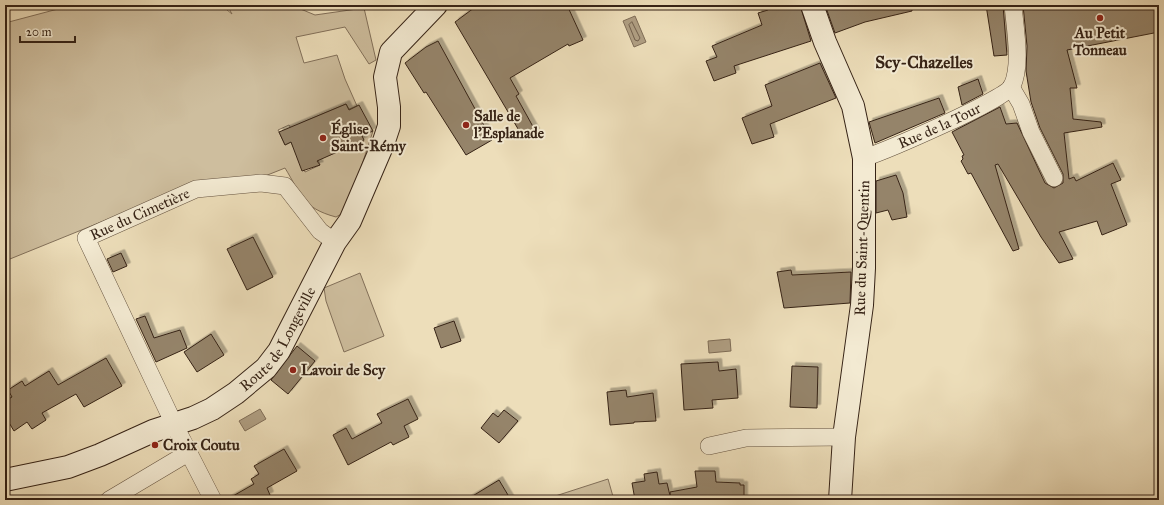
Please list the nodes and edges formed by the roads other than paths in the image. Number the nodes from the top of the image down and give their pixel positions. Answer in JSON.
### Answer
{"nodes":[{"id":1,"x":436,"y":5,"type":"edge"},
{"id":2,"x":812,"y":5,"type":"edge"},
{"id":3,"x":1013,"y":5,"type":"edge"},
{"id":4,"x":1012,"y":88,"type":"junction"},
{"id":5,"x":864,"y":158,"type":"junction"},
{"id":6,"x":1054,"y":178,"type":"dead end"},
{"id":7,"x":335,"y":242,"type":"junction"},
{"id":8,"x":174,"y":424,"type":"junction"},
{"id":9,"x":844,"y":437,"type":"junction"},
{"id":10,"x":709,"y":446,"type":"dead end"},
{"id":11,"x":188,"y":453,"type":"junction"},
{"id":12,"x":5,"y":480,"type":"edge"},
{"id":13,"x":108,"y":500,"type":"edge"},
{"id":14,"x":213,"y":500,"type":"edge"},
{"id":15,"x":840,"y":500,"type":"edge"}],
"edges":[{"from":1,"to":7,"type":"street","name":"Route de Longeville"},
{"from":2,"to":5,"type":"street","name":"Rue du Saint-Quentin"},
{"from":3,"to":4,"type":"street"},
{"from":4,"to":5,"type":"street","name":"Rue de la Tour"},
{"from":4,"to":6,"type":"street"},
{"from":5,"to":9,"type":"street","name":"Rue du Saint-Quentin"},
{"from":7,"to":8,"type":"street","name":"Route de Longeville"},
{"from":7,"to":8,"type":"street","name":"Rue du Cimetière"},
{"from":8,"to":11,"type":"street","name":"Rue du Cimetière"},
{"from":8,"to":12,"type":"street","name":"Route de Longeville"},
{"from":9,"to":10,"type":"street"},
{"from":9,"to":15,"type":"street","name":"Rue du Saint-Quentin"},
{"from":11,"to":13,"type":"street"},
{"from":11,"to":14,"type":"street","name":"Rue du Cimetière"}]}
